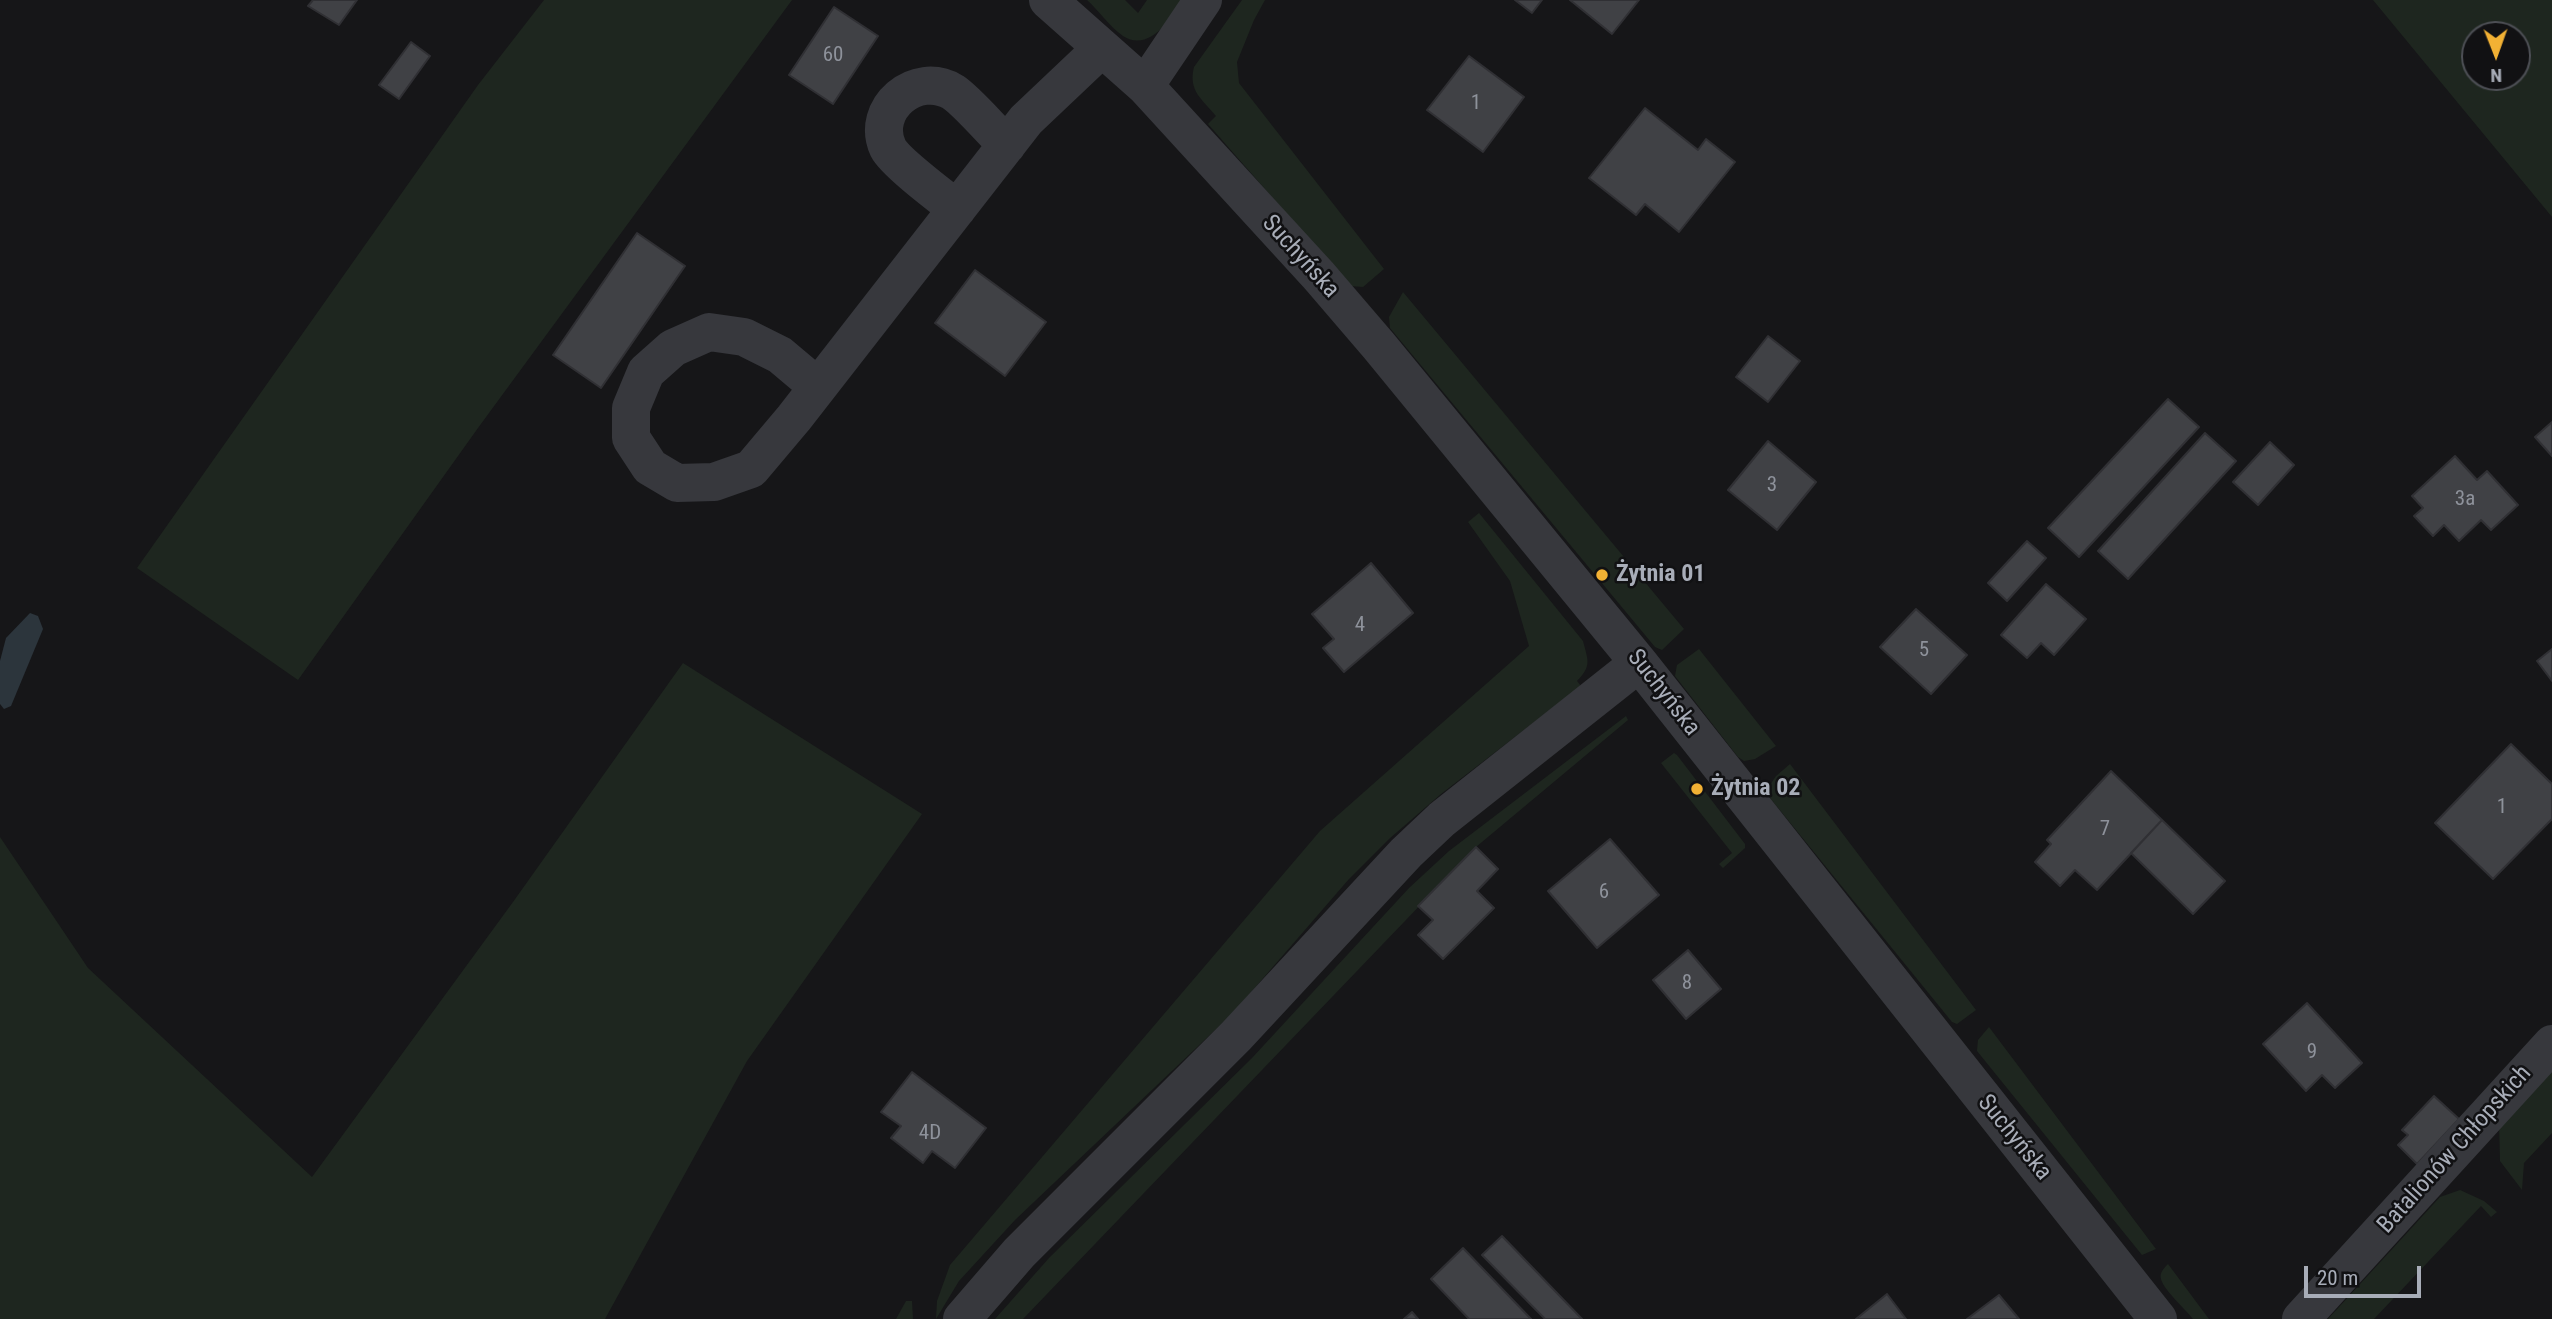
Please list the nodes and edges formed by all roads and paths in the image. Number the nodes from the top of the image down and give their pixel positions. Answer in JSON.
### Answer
{"nodes":[{"id":1,"x":1048,"y":0,"type":"edge"},
{"id":2,"x":1203,"y":0,"type":"edge"},
{"id":3,"x":1102,"y":48,"type":"junction"},
{"id":4,"x":1145,"y":86,"type":"junction"},
{"id":5,"x":1007,"y":145,"type":"junction"},
{"id":6,"x":957,"y":209,"type":"junction"},
{"id":7,"x":818,"y":387,"type":"junction"},
{"id":8,"x":1640,"y":663,"type":"junction"},
{"id":9,"x":2552,"y":1044,"type":"edge"},
{"id":10,"x":962,"y":1319,"type":"edge"},
{"id":11,"x":2158,"y":1319,"type":"edge"},
{"id":12,"x":2301,"y":1319,"type":"edge"}],
"edges":[{"from":1,"to":3,"type":"street","name":"Suchyńska"},
{"from":2,"to":4,"type":"street"},
{"from":3,"to":4,"type":"street","name":"Suchyńska"},
{"from":3,"to":5,"type":"street"},
{"from":4,"to":8,"type":"street","name":"Suchyńska"},
{"from":5,"to":6,"type":"street"},
{"from":5,"to":6,"type":"street"},
{"from":6,"to":7,"type":"street"},
{"from":7,"to":7,"type":"street"},
{"from":8,"to":10,"type":"street"},
{"from":8,"to":11,"type":"street","name":"Suchyńska"},
{"from":9,"to":12,"type":"street","name":"Batalionów Chłopskich"}]}
